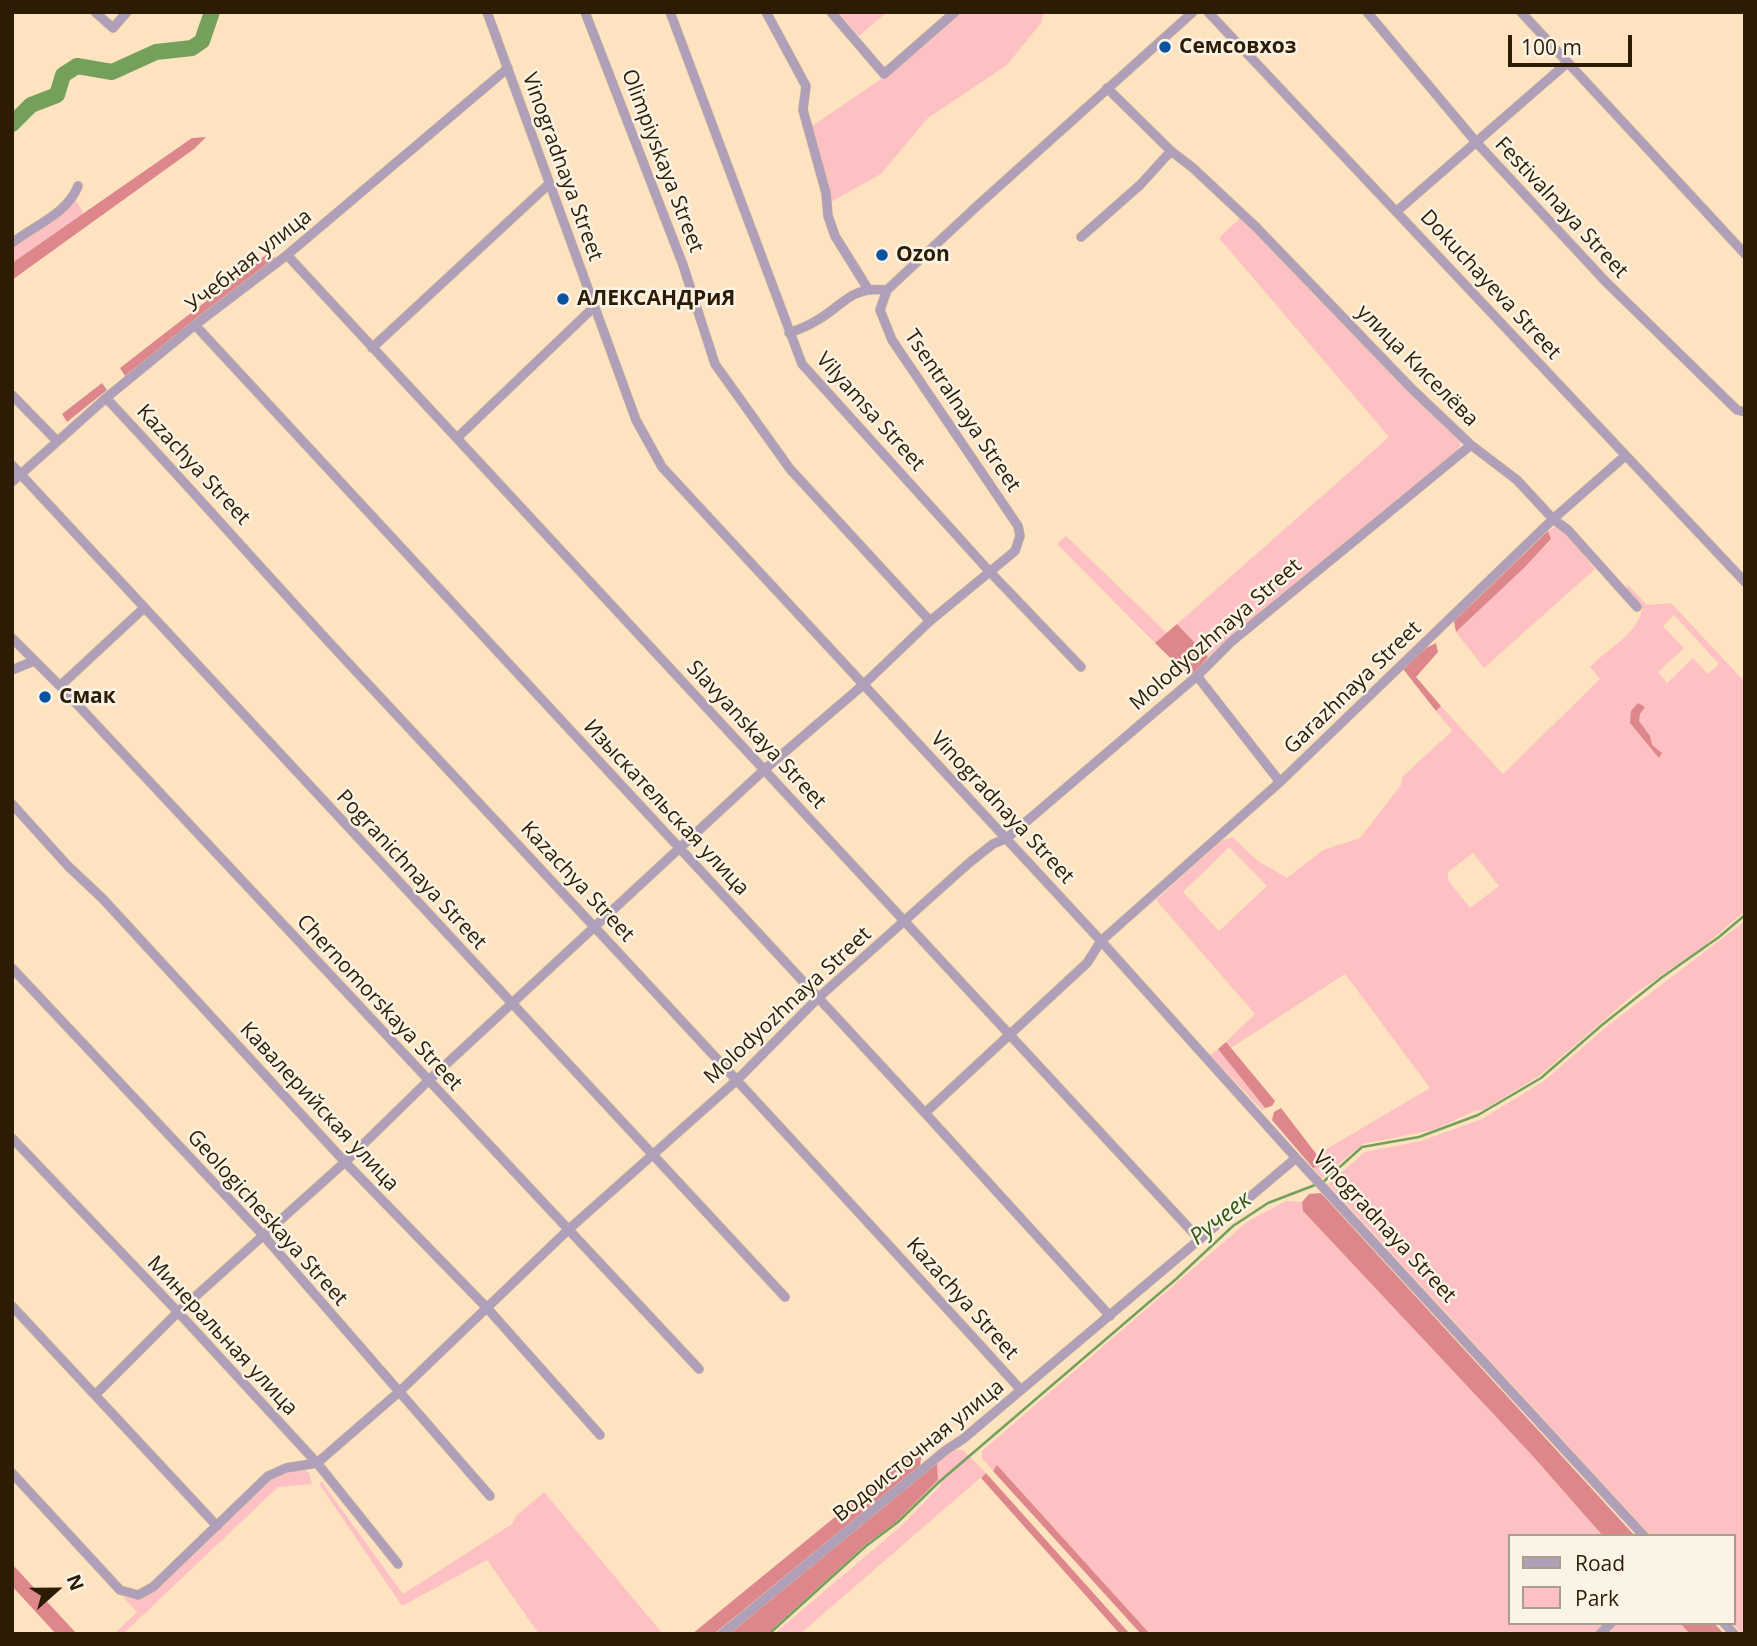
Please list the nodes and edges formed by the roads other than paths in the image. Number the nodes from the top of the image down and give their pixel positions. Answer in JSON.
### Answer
{"nodes":[{"id":1,"x":96,"y":12,"type":"edge"},
{"id":2,"x":127,"y":12,"type":"edge"},
{"id":3,"x":487,"y":12,"type":"edge"},
{"id":4,"x":585,"y":12,"type":"edge"},
{"id":5,"x":670,"y":12,"type":"edge"},
{"id":6,"x":766,"y":12,"type":"edge"},
{"id":7,"x":831,"y":12,"type":"edge"},
{"id":8,"x":955,"y":12,"type":"edge"},
{"id":9,"x":1193,"y":12,"type":"edge"},
{"id":10,"x":1208,"y":12,"type":"edge"},
{"id":11,"x":1367,"y":12,"type":"edge"},
{"id":12,"x":1521,"y":12,"type":"edge"},
{"id":13,"x":1567,"y":63,"type":"junction"},
{"id":14,"x":508,"y":68,"type":"junction"},
{"id":15,"x":1107,"y":88,"type":"junction"},
{"id":16,"x":1476,"y":142,"type":"junction"},
{"id":17,"x":1171,"y":151,"type":"junction"},
{"id":18,"x":549,"y":184,"type":"junction"},
{"id":19,"x":78,"y":186,"type":"dead end"},
{"id":20,"x":1396,"y":211,"type":"junction"},
{"id":21,"x":1081,"y":237,"type":"dead end"},
{"id":22,"x":12,"y":243,"type":"edge"},
{"id":23,"x":1745,"y":254,"type":"edge"},
{"id":24,"x":287,"y":255,"type":"junction"},
{"id":25,"x":868,"y":289,"type":"junction"},
{"id":26,"x":887,"y":290,"type":"junction"},
{"id":27,"x":594,"y":307,"type":"junction"},
{"id":28,"x":195,"y":325,"type":"junction"},
{"id":29,"x":789,"y":333,"type":"junction"},
{"id":30,"x":372,"y":348,"type":"junction"},
{"id":31,"x":12,"y":395,"type":"edge"},
{"id":32,"x":106,"y":398,"type":"junction"},
{"id":33,"x":1745,"y":412,"type":"edge"},
{"id":34,"x":457,"y":438,"type":"junction"},
{"id":35,"x":57,"y":441,"type":"junction"},
{"id":36,"x":1471,"y":444,"type":"junction"},
{"id":37,"x":1625,"y":456,"type":"junction"},
{"id":38,"x":12,"y":465,"type":"edge"},
{"id":39,"x":21,"y":474,"type":"junction"},
{"id":40,"x":12,"y":482,"type":"edge"},
{"id":41,"x":1552,"y":519,"type":"junction"},
{"id":42,"x":989,"y":571,"type":"junction"},
{"id":43,"x":1745,"y":582,"type":"edge"},
{"id":44,"x":1637,"y":607,"type":"dead end"},
{"id":45,"x":144,"y":608,"type":"junction"},
{"id":46,"x":930,"y":621,"type":"junction"},
{"id":47,"x":12,"y":638,"type":"edge"},
{"id":48,"x":34,"y":661,"type":"junction"},
{"id":49,"x":1081,"y":667,"type":"dead end"},
{"id":50,"x":12,"y":670,"type":"edge"},
{"id":51,"x":1197,"y":676,"type":"junction"},
{"id":52,"x":863,"y":685,"type":"junction"},
{"id":53,"x":60,"y":686,"type":"junction"},
{"id":54,"x":765,"y":769,"type":"junction"},
{"id":55,"x":1280,"y":782,"type":"junction"},
{"id":56,"x":12,"y":804,"type":"edge"},
{"id":57,"x":1007,"y":838,"type":"junction"},
{"id":58,"x":680,"y":849,"type":"junction"},
{"id":59,"x":905,"y":922,"type":"junction"},
{"id":60,"x":596,"y":928,"type":"junction"},
{"id":61,"x":1101,"y":941,"type":"junction"},
{"id":62,"x":12,"y":968,"type":"edge"},
{"id":63,"x":818,"y":998,"type":"junction"},
{"id":64,"x":512,"y":1004,"type":"junction"},
{"id":65,"x":1009,"y":1034,"type":"junction"},
{"id":66,"x":737,"y":1080,"type":"junction"},
{"id":67,"x":428,"y":1081,"type":"junction"},
{"id":68,"x":925,"y":1113,"type":"junction"},
{"id":69,"x":12,"y":1138,"type":"edge"},
{"id":70,"x":652,"y":1156,"type":"junction"},
{"id":71,"x":1296,"y":1158,"type":"junction"},
{"id":72,"x":345,"y":1162,"type":"junction"},
{"id":73,"x":569,"y":1229,"type":"junction"},
{"id":74,"x":263,"y":1235,"type":"junction"},
{"id":75,"x":1199,"y":1239,"type":"junction"},
{"id":76,"x":785,"y":1297,"type":"dead end"},
{"id":77,"x":12,"y":1306,"type":"edge"},
{"id":78,"x":487,"y":1308,"type":"junction"},
{"id":79,"x":178,"y":1312,"type":"junction"},
{"id":80,"x":1110,"y":1316,"type":"junction"},
{"id":81,"x":699,"y":1369,"type":"dead end"},
{"id":82,"x":1021,"y":1390,"type":"junction"},
{"id":83,"x":399,"y":1392,"type":"junction"},
{"id":84,"x":95,"y":1395,"type":"junction"},
{"id":85,"x":600,"y":1435,"type":"dead end"},
{"id":86,"x":317,"y":1463,"type":"junction"},
{"id":87,"x":12,"y":1473,"type":"edge"},
{"id":88,"x":490,"y":1496,"type":"dead end"},
{"id":89,"x":217,"y":1525,"type":"junction"},
{"id":90,"x":1642,"y":1534,"type":"edge"},
{"id":91,"x":398,"y":1564,"type":"dead end"},
{"id":92,"x":722,"y":1634,"type":"edge"}],
"edges":[{"from":1,"to":2,"type":"street"},
{"from":3,"to":14,"type":"street","name":"Vinogradnaya Street"},
{"from":4,"to":46,"type":"street","name":"Olimpiyskaya Street"},
{"from":5,"to":29,"type":"street","name":"Vilyamsa Street"},
{"from":6,"to":25,"type":"street"},
{"from":7,"to":8,"type":"street"},
{"from":9,"to":15,"type":"street"},
{"from":10,"to":20,"type":"street","name":"Dokuchayeva Street"},
{"from":11,"to":16,"type":"street","name":"Festivalnaya Street"},
{"from":12,"to":13,"type":"street"},
{"from":13,"to":16,"type":"street"},
{"from":13,"to":23,"type":"street"},
{"from":14,"to":18,"type":"street","name":"Vinogradnaya Street"},
{"from":14,"to":24,"type":"street","name":"Учебная улица"},
{"from":15,"to":17,"type":"street","name":"улица Киселёва"},
{"from":15,"to":26,"type":"street"},
{"from":16,"to":20,"type":"street"},
{"from":16,"to":33,"type":"street","name":"Festivalnaya Street"},
{"from":17,"to":21,"type":"street"},
{"from":17,"to":36,"type":"street","name":"улица Киселёва"},
{"from":18,"to":27,"type":"street","name":"Vinogradnaya Street"},
{"from":18,"to":30,"type":"street"},
{"from":19,"to":22,"type":"street"},
{"from":20,"to":37,"type":"street","name":"Dokuchayeva Street"},
{"from":24,"to":28,"type":"street","name":"Учебная улица"},
{"from":24,"to":30,"type":"street","name":"Slavyanskaya Street"},
{"from":25,"to":26,"type":"street"},
{"from":25,"to":29,"type":"street"},
{"from":26,"to":42,"type":"street","name":"Tsentralnaya Street"},
{"from":27,"to":34,"type":"street"},
{"from":27,"to":52,"type":"street","name":"Vinogradnaya Street"},
{"from":28,"to":32,"type":"street","name":"Учебная улица"},
{"from":28,"to":58,"type":"street","name":"Изыскательская улица"},
{"from":29,"to":42,"type":"street","name":"Vilyamsa Street"},
{"from":30,"to":34,"type":"street","name":"Slavyanskaya Street"},
{"from":31,"to":35,"type":"street"},
{"from":32,"to":35,"type":"street","name":"Учебная улица"},
{"from":32,"to":60,"type":"street","name":"Kazachya Street"},
{"from":34,"to":54,"type":"street","name":"Slavyanskaya Street"},
{"from":35,"to":39,"type":"street","name":"Учебная улица"},
{"from":36,"to":41,"type":"street","name":"улица Киселёва"},
{"from":36,"to":51,"type":"street","name":"Molodyozhnaya Street"},
{"from":37,"to":41,"type":"street","name":"Garazhnaya Street"},
{"from":37,"to":43,"type":"street","name":"Dokuchayeva Street"},
{"from":38,"to":39,"type":"street","name":"Pogranichnaya Street"},
{"from":39,"to":40,"type":"street","name":"Учебная улица"},
{"from":39,"to":45,"type":"street","name":"Pogranichnaya Street"},
{"from":41,"to":44,"type":"street","name":"улица Киселёва"},
{"from":41,"to":55,"type":"street","name":"Garazhnaya Street"},
{"from":42,"to":46,"type":"street","name":"Tsentralnaya Street"},
{"from":42,"to":49,"type":"street","name":"Vilyamsa Street"},
{"from":45,"to":53,"type":"street"},
{"from":45,"to":64,"type":"street","name":"Pogranichnaya Street"},
{"from":46,"to":52,"type":"street","name":"Tsentralnaya Street"},
{"from":47,"to":48,"type":"street","name":"Chernomorskaya Street"},
{"from":48,"to":50,"type":"street"},
{"from":48,"to":53,"type":"street","name":"Chernomorskaya Street"},
{"from":51,"to":55,"type":"street"},
{"from":51,"to":57,"type":"street","name":"Molodyozhnaya Street"},
{"from":52,"to":54,"type":"street","name":"Tsentralnaya Street"},
{"from":52,"to":57,"type":"street","name":"Vinogradnaya Street"},
{"from":53,"to":67,"type":"street","name":"Chernomorskaya Street"},
{"from":54,"to":58,"type":"street","name":"Tsentralnaya Street"},
{"from":54,"to":59,"type":"street","name":"Slavyanskaya Street"},
{"from":55,"to":61,"type":"street","name":"Garazhnaya Street"},
{"from":56,"to":72,"type":"street","name":"Кавалерийская улица"},
{"from":57,"to":59,"type":"street","name":"Molodyozhnaya Street"},
{"from":57,"to":61,"type":"street","name":"Vinogradnaya Street"},
{"from":58,"to":60,"type":"street","name":"Tsentralnaya Street"},
{"from":58,"to":63,"type":"street","name":"Изыскательская улица"},
{"from":59,"to":63,"type":"street","name":"Molodyozhnaya Street"},
{"from":59,"to":65,"type":"street","name":"Slavyanskaya Street"},
{"from":60,"to":64,"type":"street","name":"Tsentralnaya Street"},
{"from":60,"to":66,"type":"street","name":"Kazachya Street"},
{"from":61,"to":65,"type":"street","name":"Garazhnaya Street"},
{"from":61,"to":71,"type":"street","name":"Vinogradnaya Street"},
{"from":62,"to":74,"type":"street","name":"Geologicheskaya Street"},
{"from":63,"to":66,"type":"street","name":"Molodyozhnaya Street"},
{"from":63,"to":68,"type":"street","name":"Изыскательская улица"},
{"from":64,"to":67,"type":"street","name":"Tsentralnaya Street"},
{"from":64,"to":70,"type":"street","name":"Pogranichnaya Street"},
{"from":65,"to":68,"type":"street","name":"Garazhnaya Street"},
{"from":65,"to":75,"type":"street","name":"Slavyanskaya Street"},
{"from":66,"to":70,"type":"street","name":"Molodyozhnaya Street"},
{"from":66,"to":82,"type":"street","name":"Kazachya Street"},
{"from":67,"to":72,"type":"street","name":"Tsentralnaya Street"},
{"from":67,"to":73,"type":"street","name":"Chernomorskaya Street"},
{"from":68,"to":80,"type":"street","name":"Изыскательская улица"},
{"from":69,"to":79,"type":"street","name":"Минеральная улица"},
{"from":70,"to":73,"type":"street","name":"Molodyozhnaya Street"},
{"from":70,"to":76,"type":"street","name":"Pogranichnaya Street"},
{"from":71,"to":75,"type":"street","name":"Водоисточная улица"},
{"from":71,"to":90,"type":"street","name":"Vinogradnaya Street"},
{"from":72,"to":74,"type":"street","name":"Tsentralnaya Street"},
{"from":72,"to":78,"type":"street","name":"Кавалерийская улица"},
{"from":73,"to":78,"type":"street","name":"Molodyozhnaya Street"},
{"from":73,"to":81,"type":"street","name":"Chernomorskaya Street"},
{"from":74,"to":79,"type":"street","name":"Tsentralnaya Street"},
{"from":74,"to":83,"type":"street","name":"Geologicheskaya Street"},
{"from":75,"to":80,"type":"street","name":"Водоисточная улица"},
{"from":77,"to":84,"type":"street"},
{"from":78,"to":83,"type":"street","name":"Molodyozhnaya Street"},
{"from":78,"to":85,"type":"street","name":"Кавалерийская улица"},
{"from":79,"to":84,"type":"street","name":"Tsentralnaya Street"},
{"from":79,"to":86,"type":"street","name":"Минеральная улица"},
{"from":80,"to":82,"type":"street","name":"Водоисточная улица"},
{"from":82,"to":92,"type":"street","name":"Водоисточная улица"},
{"from":83,"to":86,"type":"street","name":"Molodyozhnaya Street"},
{"from":83,"to":88,"type":"street","name":"Geologicheskaya Street"},
{"from":84,"to":89,"type":"street"},
{"from":86,"to":89,"type":"street"},
{"from":86,"to":91,"type":"street","name":"Минеральная улица"},
{"from":87,"to":89,"type":"street"}]}
